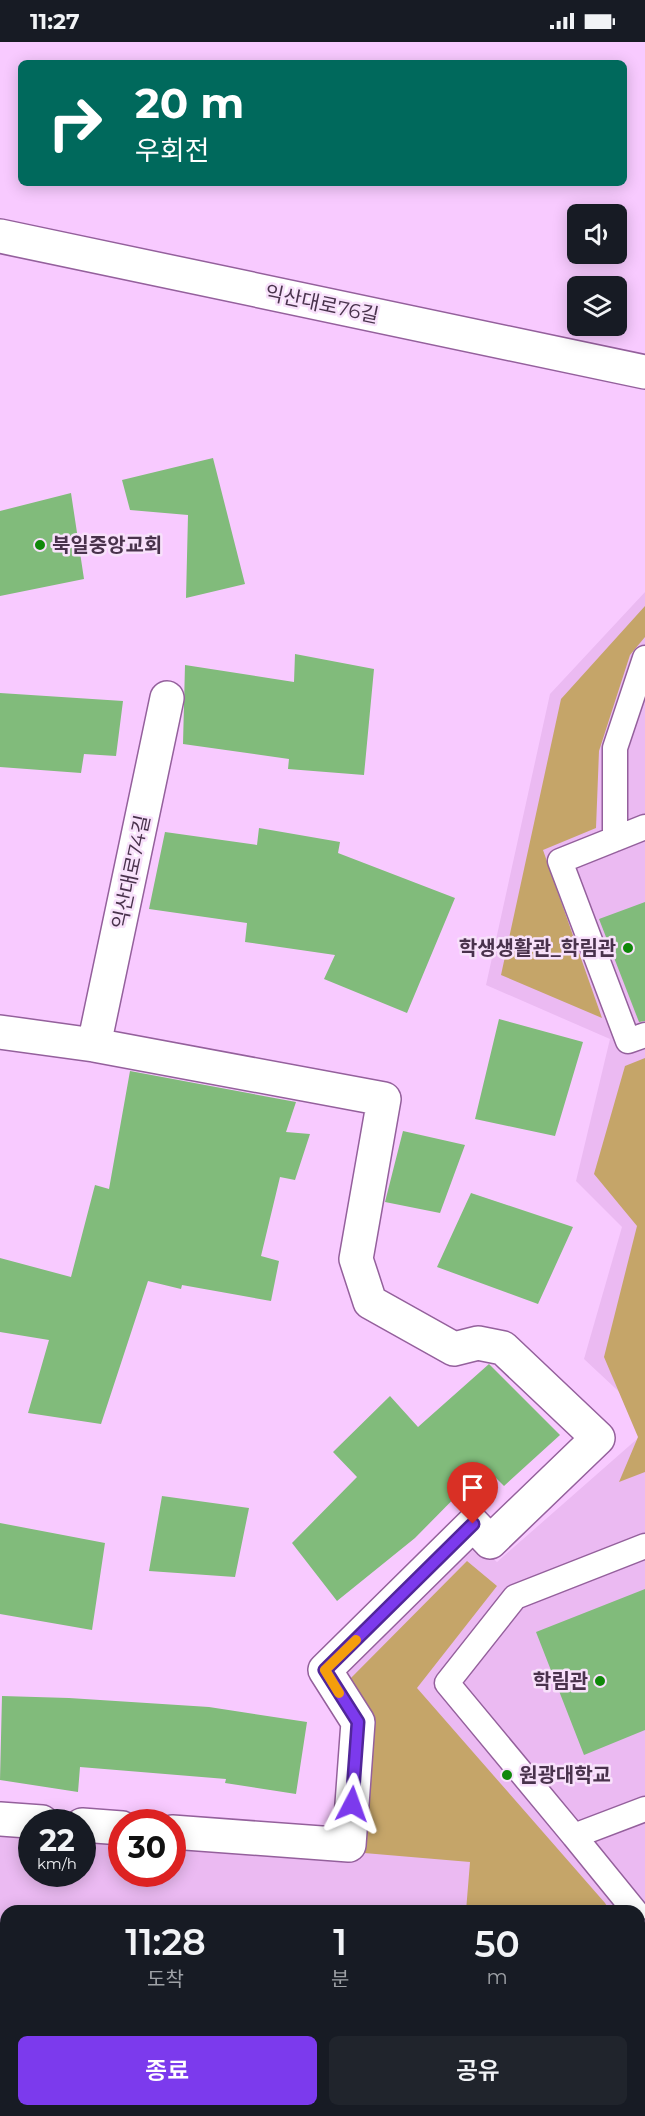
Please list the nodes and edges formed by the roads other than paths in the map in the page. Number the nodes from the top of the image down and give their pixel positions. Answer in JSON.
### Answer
{"nodes":[{"id":1,"x":0,"y":236,"type":"edge"},
{"id":2,"x":645,"y":372,"type":"edge"},
{"id":3,"x":645,"y":658,"type":"edge"},
{"id":4,"x":167,"y":698,"type":"dead end"},
{"id":5,"x":645,"y":827,"type":"edge"},
{"id":6,"x":615,"y":839,"type":"junction"},
{"id":7,"x":0,"y":1032,"type":"edge"},
{"id":8,"x":645,"y":1035,"type":"edge"},
{"id":9,"x":94,"y":1045,"type":"junction"},
{"id":10,"x":645,"y":1546,"type":"edge"},
{"id":11,"x":645,"y":1809,"type":"edge"},
{"id":12,"x":0,"y":1820,"type":"edge"},
{"id":13,"x":18,"y":1821,"type":"edge"},
{"id":14,"x":186,"y":1833,"type":"edge"},
{"id":15,"x":574,"y":1836,"type":"junction"},
{"id":16,"x":630,"y":1905,"type":"edge"}],
"edges":[{"from":1,"to":2,"type":"street","name":"익산대로76길"},
{"from":3,"to":6,"type":"lane"},
{"from":4,"to":9,"type":"street","name":"익산대로74길"},
{"from":5,"to":6,"type":"lane"},
{"from":6,"to":8,"type":"lane"},
{"from":7,"to":9,"type":"street"},
{"from":9,"to":14,"type":"street"},
{"from":10,"to":15,"type":"lane"},
{"from":11,"to":15,"type":"lane"},
{"from":12,"to":13,"type":"street"},
{"from":15,"to":16,"type":"lane"}]}
